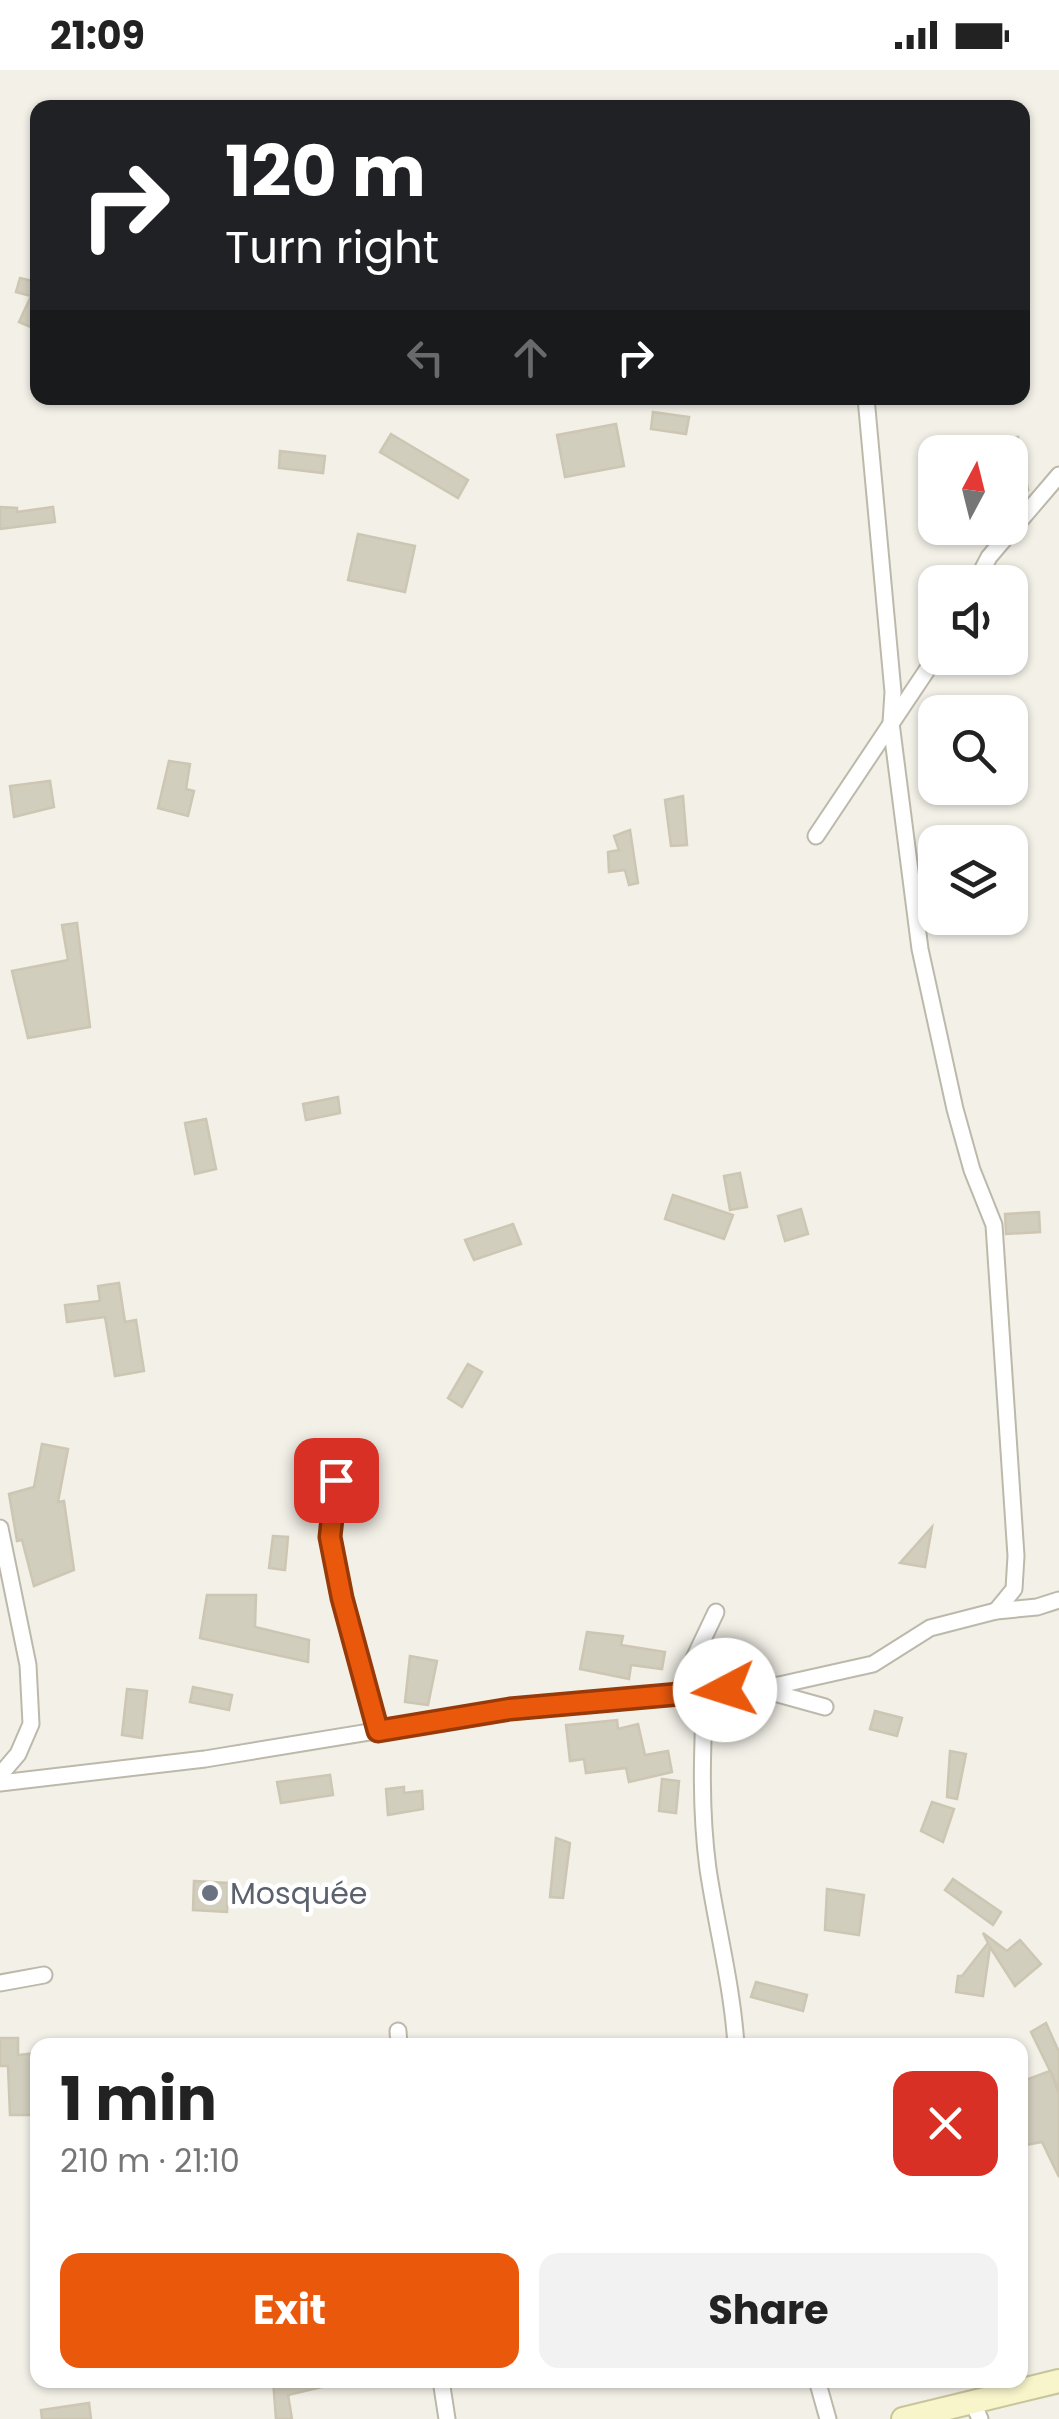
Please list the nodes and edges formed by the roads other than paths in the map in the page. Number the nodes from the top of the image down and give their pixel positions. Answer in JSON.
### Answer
{"nodes":[{"id":1,"x":867,"y":405,"type":"edge"},
{"id":2,"x":1059,"y":475,"type":"edge"},
{"id":3,"x":985,"y":565,"type":"edge"},
{"id":4,"x":924,"y":675,"type":"edge"},
{"id":5,"x":892,"y":723,"type":"junction"},
{"id":6,"x":816,"y":836,"type":"dead end"},
{"id":7,"x":324,"y":1448,"type":"dead end"},
{"id":8,"x":0,"y":1528,"type":"edge"},
{"id":9,"x":1059,"y":1600,"type":"edge"},
{"id":10,"x":996,"y":1611,"type":"junction"},
{"id":11,"x":716,"y":1612,"type":"dead end"},
{"id":12,"x":979,"y":1616,"type":"junction"},
{"id":13,"x":966,"y":1629,"type":"dead end"},
{"id":14,"x":768,"y":1686,"type":"junction"},
{"id":15,"x":725,"y":1690,"type":"junction"},
{"id":16,"x":705,"y":1692,"type":"junction"},
{"id":17,"x":677,"y":1694,"type":"junction"},
{"id":18,"x":825,"y":1707,"type":"dead end"},
{"id":19,"x":710,"y":1721,"type":"dead end"},
{"id":20,"x":378,"y":1731,"type":"junction"},
{"id":21,"x":0,"y":1775,"type":"edge"},
{"id":22,"x":0,"y":1783,"type":"edge"},
{"id":23,"x":44,"y":1975,"type":"dead end"},
{"id":24,"x":0,"y":1983,"type":"edge"},
{"id":25,"x":735,"y":2038,"type":"edge"},
{"id":26,"x":1059,"y":2381,"type":"edge"},
{"id":27,"x":442,"y":2388,"type":"edge"},
{"id":28,"x":819,"y":2388,"type":"edge"},
{"id":29,"x":977,"y":2411,"type":"edge"},
{"id":30,"x":447,"y":2419,"type":"edge"},
{"id":31,"x":828,"y":2419,"type":"edge"},
{"id":32,"x":902,"y":2419,"type":"edge"}],
"edges":[{"from":1,"to":5,"type":"street"},
{"from":2,"to":3,"type":"street"},
{"from":4,"to":5,"type":"street"},
{"from":5,"to":6,"type":"street"},
{"from":5,"to":10,"type":"street"},
{"from":7,"to":20,"type":"street"},
{"from":8,"to":21,"type":"street"},
{"from":9,"to":10,"type":"street"},
{"from":10,"to":12,"type":"street"},
{"from":11,"to":17,"type":"street"},
{"from":12,"to":13,"type":"street"},
{"from":12,"to":14,"type":"street"},
{"from":14,"to":15,"type":"street"},
{"from":14,"to":18,"type":"street"},
{"from":15,"to":16,"type":"street"},
{"from":15,"to":19,"type":"street"},
{"from":16,"to":17,"type":"street"},
{"from":16,"to":25,"type":"street"},
{"from":17,"to":20,"type":"street"},
{"from":20,"to":22,"type":"street"},
{"from":23,"to":24,"type":"street"},
{"from":26,"to":29,"type":"main road"},
{"from":27,"to":30,"type":"street"},
{"from":28,"to":31,"type":"street"},
{"from":29,"to":32,"type":"main road"}]}
